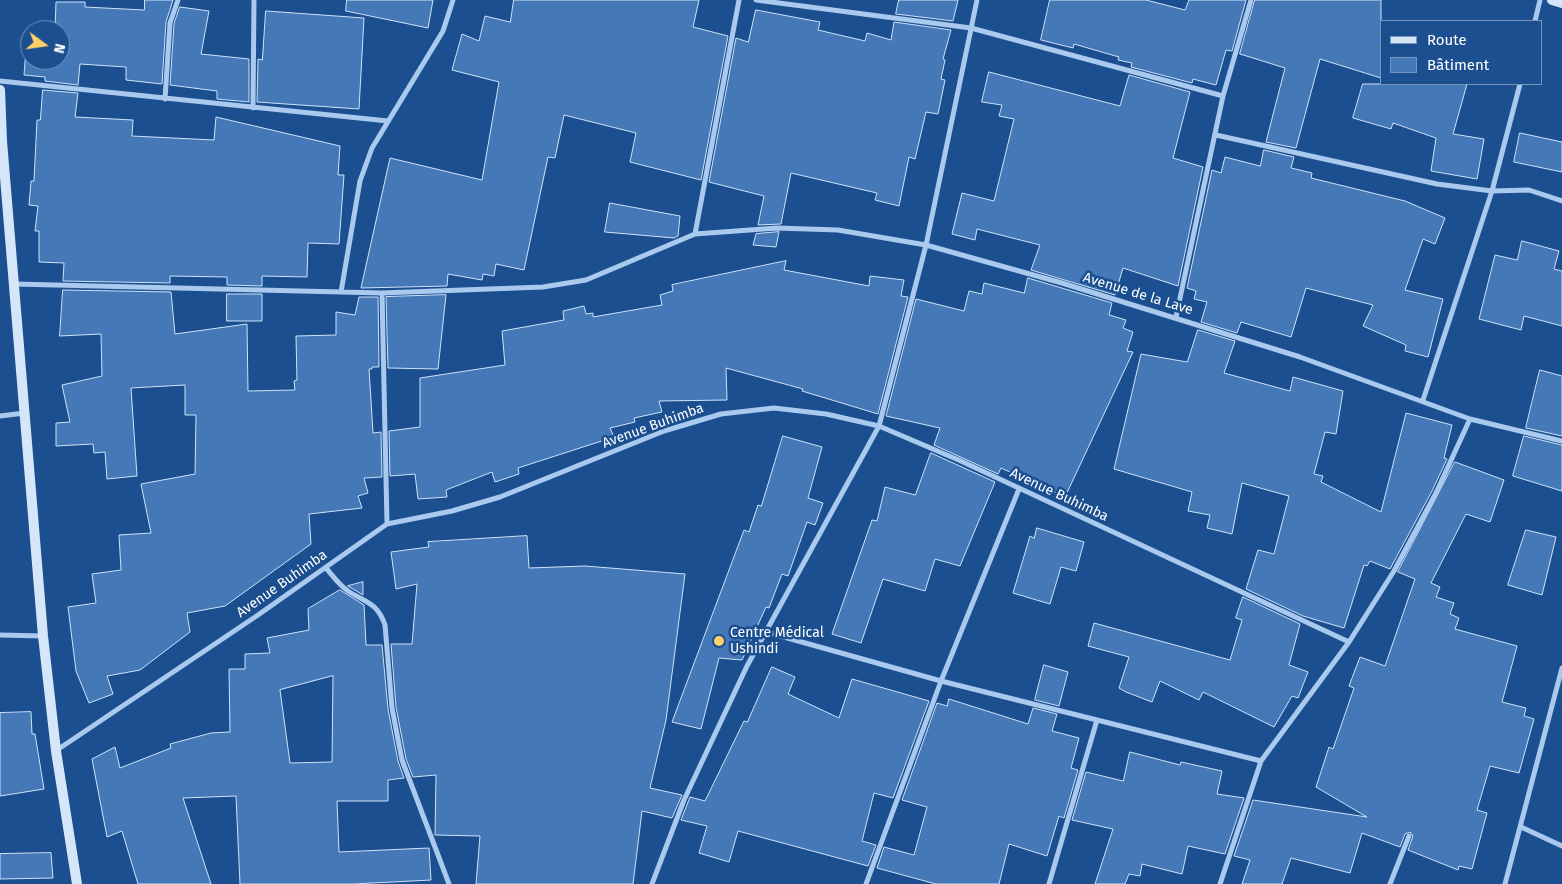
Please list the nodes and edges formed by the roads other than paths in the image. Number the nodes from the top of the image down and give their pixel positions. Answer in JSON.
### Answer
{"nodes":[{"id":1,"x":178,"y":0,"type":"edge"},
{"id":2,"x":254,"y":0,"type":"edge"},
{"id":3,"x":454,"y":0,"type":"edge"},
{"id":4,"x":739,"y":0,"type":"edge"},
{"id":5,"x":756,"y":0,"type":"edge"},
{"id":6,"x":977,"y":0,"type":"edge"},
{"id":7,"x":1251,"y":0,"type":"edge"},
{"id":8,"x":1540,"y":0,"type":"edge"},
{"id":9,"x":1552,"y":0,"type":"edge"},
{"id":10,"x":1562,"y":3,"type":"edge"},
{"id":11,"x":1535,"y":20,"type":"edge"},
{"id":12,"x":971,"y":28,"type":"junction"},
{"id":13,"x":0,"y":81,"type":"edge"},
{"id":14,"x":1520,"y":85,"type":"edge"},
{"id":15,"x":0,"y":90,"type":"edge"},
{"id":16,"x":1223,"y":96,"type":"junction"},
{"id":17,"x":165,"y":99,"type":"junction"},
{"id":18,"x":253,"y":108,"type":"junction"},
{"id":19,"x":388,"y":121,"type":"junction"},
{"id":20,"x":1216,"y":135,"type":"junction"},
{"id":21,"x":1,"y":141,"type":"edge"},
{"id":22,"x":1492,"y":191,"type":"junction"},
{"id":23,"x":1562,"y":201,"type":"edge"},
{"id":24,"x":695,"y":234,"type":"junction"},
{"id":25,"x":926,"y":246,"type":"junction"},
{"id":26,"x":14,"y":284,"type":"junction"},
{"id":27,"x":340,"y":292,"type":"junction"},
{"id":28,"x":382,"y":293,"type":"junction"},
{"id":29,"x":1176,"y":317,"type":"junction"},
{"id":30,"x":1423,"y":400,"type":"junction"},
{"id":31,"x":26,"y":413,"type":"junction"},
{"id":32,"x":0,"y":416,"type":"edge"},
{"id":33,"x":1470,"y":418,"type":"junction"},
{"id":34,"x":879,"y":426,"type":"junction"},
{"id":35,"x":1562,"y":441,"type":"edge"},
{"id":36,"x":1019,"y":489,"type":"junction"},
{"id":37,"x":386,"y":524,"type":"junction"},
{"id":38,"x":326,"y":568,"type":"junction"},
{"id":39,"x":766,"y":632,"type":"junction"},
{"id":40,"x":0,"y":635,"type":"edge"},
{"id":41,"x":43,"y":636,"type":"junction"},
{"id":42,"x":1349,"y":642,"type":"junction"},
{"id":43,"x":1562,"y":668,"type":"edge"},
{"id":44,"x":941,"y":681,"type":"junction"},
{"id":45,"x":1097,"y":720,"type":"junction"},
{"id":46,"x":56,"y":751,"type":"junction"},
{"id":47,"x":1262,"y":761,"type":"junction"},
{"id":48,"x":1521,"y":827,"type":"junction"},
{"id":49,"x":1409,"y":836,"type":"dead end"},
{"id":50,"x":1562,"y":846,"type":"edge"},
{"id":51,"x":77,"y":884,"type":"edge"},
{"id":52,"x":449,"y":884,"type":"edge"},
{"id":53,"x":652,"y":884,"type":"edge"},
{"id":54,"x":866,"y":884,"type":"edge"},
{"id":55,"x":1049,"y":884,"type":"edge"},
{"id":56,"x":1220,"y":884,"type":"edge"},
{"id":57,"x":1390,"y":884,"type":"edge"},
{"id":58,"x":1505,"y":884,"type":"edge"}],
"edges":[{"from":1,"to":17,"type":"street"},
{"from":2,"to":18,"type":"street"},
{"from":3,"to":19,"type":"street"},
{"from":4,"to":24,"type":"street"},
{"from":5,"to":12,"type":"street"},
{"from":6,"to":12,"type":"street"},
{"from":7,"to":16,"type":"street"},
{"from":8,"to":11,"type":"street"},
{"from":9,"to":10,"type":"main road"},
{"from":12,"to":16,"type":"street"},
{"from":12,"to":25,"type":"street"},
{"from":13,"to":17,"type":"street"},
{"from":14,"to":22,"type":"street"},
{"from":15,"to":21,"type":"main road"},
{"from":16,"to":20,"type":"street"},
{"from":17,"to":18,"type":"street"},
{"from":18,"to":19,"type":"street"},
{"from":19,"to":27,"type":"street"},
{"from":20,"to":22,"type":"street"},
{"from":20,"to":29,"type":"street"},
{"from":21,"to":26,"type":"main road"},
{"from":22,"to":23,"type":"street"},
{"from":22,"to":30,"type":"street"},
{"from":24,"to":25,"type":"street","name":"Avenue de la Lave"},
{"from":24,"to":28,"type":"street","name":"Avenue de la Lave"},
{"from":25,"to":29,"type":"street","name":"Avenue de la Lave"},
{"from":25,"to":34,"type":"street"},
{"from":26,"to":27,"type":"street","name":"Avenue de la Lave"},
{"from":26,"to":31,"type":"main road"},
{"from":27,"to":28,"type":"street","name":"Avenue de la Lave"},
{"from":28,"to":37,"type":"street"},
{"from":29,"to":30,"type":"street","name":"Avenue de la Lave"},
{"from":30,"to":33,"type":"street","name":"Avenue de la Lave"},
{"from":31,"to":32,"type":"street"},
{"from":31,"to":41,"type":"main road"},
{"from":33,"to":35,"type":"street","name":"Avenue de la Lave"},
{"from":33,"to":42,"type":"street"},
{"from":34,"to":36,"type":"street","name":"Avenue Buhimba"},
{"from":34,"to":37,"type":"street","name":"Avenue Buhimba"},
{"from":34,"to":39,"type":"street"},
{"from":36,"to":42,"type":"street","name":"Avenue Buhimba"},
{"from":36,"to":44,"type":"street"},
{"from":37,"to":38,"type":"street","name":"Avenue Buhimba"},
{"from":38,"to":46,"type":"street","name":"Avenue Buhimba"},
{"from":38,"to":52,"type":"street"},
{"from":39,"to":44,"type":"street"},
{"from":39,"to":53,"type":"street"},
{"from":40,"to":41,"type":"street"},
{"from":41,"to":46,"type":"main road"},
{"from":42,"to":47,"type":"street"},
{"from":43,"to":48,"type":"street"},
{"from":44,"to":45,"type":"street"},
{"from":44,"to":54,"type":"street"},
{"from":45,"to":47,"type":"street"},
{"from":45,"to":55,"type":"street"},
{"from":46,"to":51,"type":"main road"},
{"from":47,"to":56,"type":"street"},
{"from":48,"to":50,"type":"street"},
{"from":48,"to":58,"type":"street"},
{"from":49,"to":57,"type":"street"}]}
